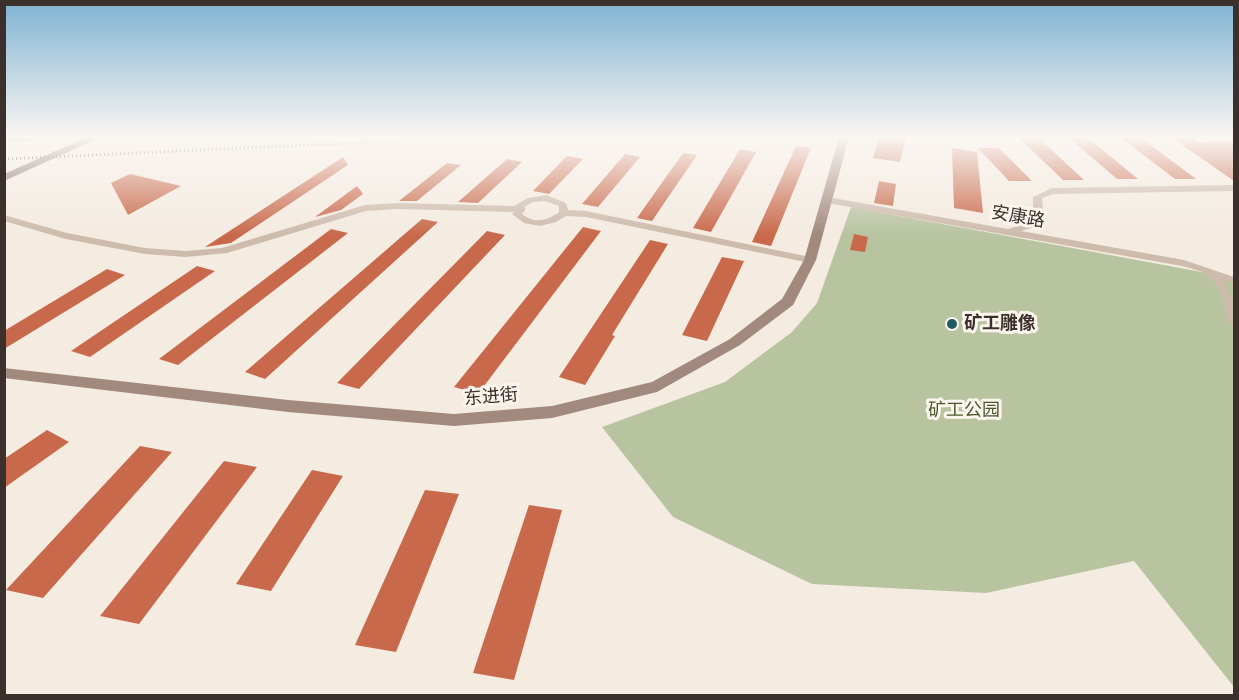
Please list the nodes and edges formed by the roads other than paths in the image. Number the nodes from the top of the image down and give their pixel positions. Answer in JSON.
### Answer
{"nodes":[{"id":1,"x":23,"y":170,"type":"edge"},
{"id":2,"x":835,"y":170,"type":"edge"},
{"id":3,"x":4,"y":178,"type":"edge"},
{"id":4,"x":1234,"y":188,"type":"edge"},
{"id":5,"x":827,"y":200,"type":"junction"},
{"id":6,"x":521,"y":209,"type":"junction"},
{"id":7,"x":564,"y":213,"type":"junction"},
{"id":8,"x":4,"y":218,"type":"edge"},
{"id":9,"x":1008,"y":232,"type":"junction"},
{"id":10,"x":810,"y":260,"type":"junction"},
{"id":11,"x":1202,"y":269,"type":"junction"},
{"id":12,"x":1234,"y":280,"type":"edge"},
{"id":13,"x":1229,"y":286,"type":"edge"},
{"id":14,"x":1234,"y":322,"type":"edge"},
{"id":15,"x":4,"y":373,"type":"edge"}],
"edges":[{"from":1,"to":3,"type":"main road"},
{"from":2,"to":5,"type":"main road","name":"东进街"},
{"from":4,"to":9,"type":"street"},
{"from":5,"to":9,"type":"street","name":"安康路"},
{"from":5,"to":10,"type":"main road","name":"东进街"},
{"from":6,"to":7,"type":"street"},
{"from":6,"to":7,"type":"street"},
{"from":6,"to":8,"type":"street"},
{"from":7,"to":10,"type":"street"},
{"from":9,"to":11,"type":"street","name":"安康路"},
{"from":10,"to":15,"type":"main road","name":"东进街"},
{"from":11,"to":12,"type":"street","name":"安康路"},
{"from":11,"to":13,"type":"street","name":"安康路"},
{"from":13,"to":14,"type":"street","name":"安康路"}]}
